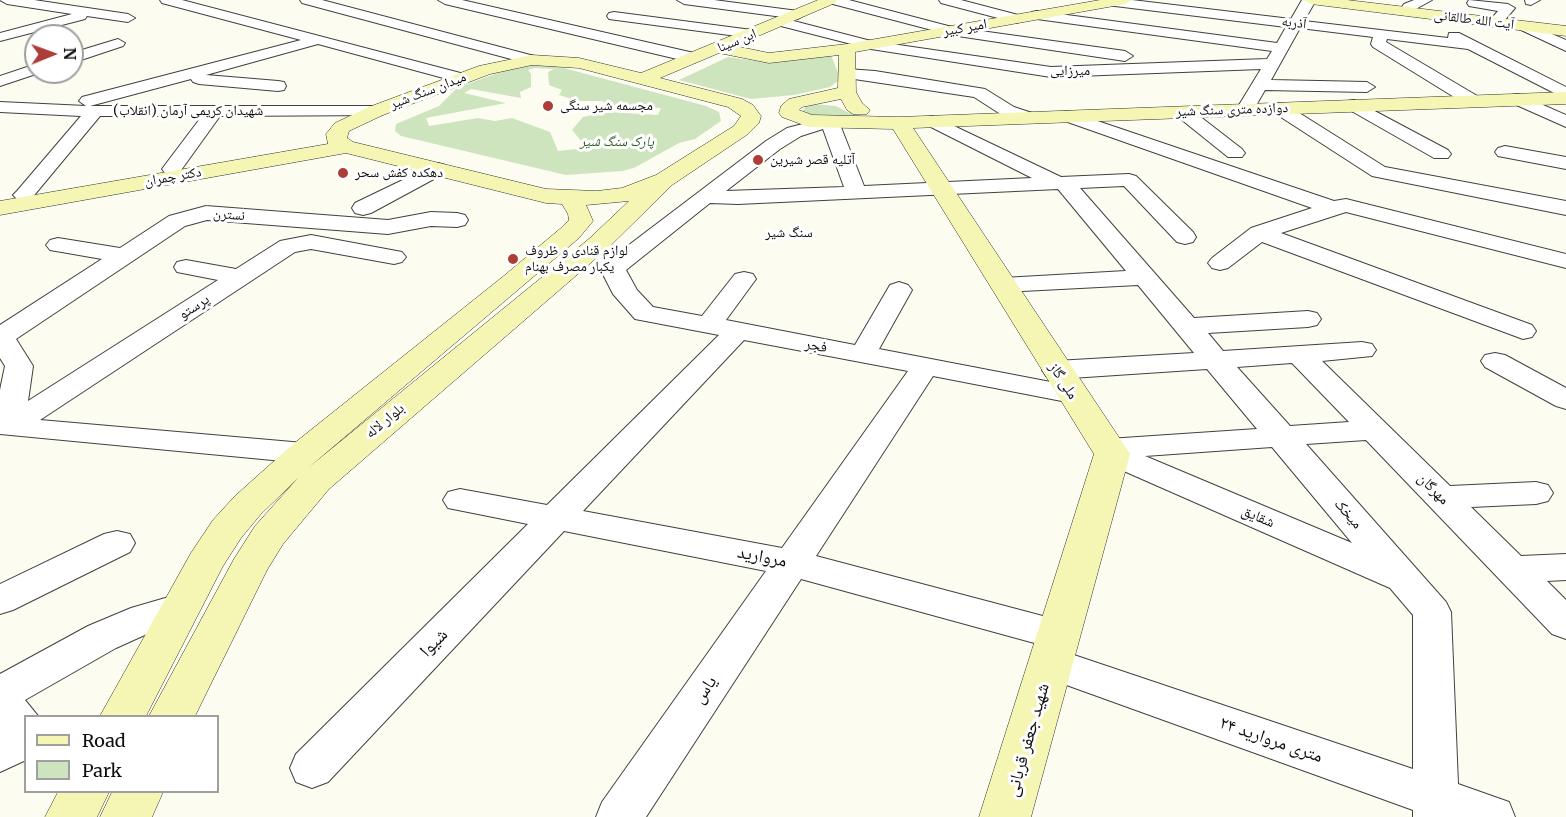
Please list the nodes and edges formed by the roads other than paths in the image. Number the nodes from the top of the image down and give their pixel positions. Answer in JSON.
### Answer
{"nodes":[{"id":1,"x":7,"y":0,"type":"edge"},
{"id":2,"x":167,"y":0,"type":"edge"},
{"id":3,"x":306,"y":0,"type":"edge"},
{"id":4,"x":445,"y":0,"type":"edge"},
{"id":5,"x":487,"y":0,"type":"edge"},
{"id":6,"x":684,"y":0,"type":"edge"},
{"id":7,"x":832,"y":0,"type":"edge"},
{"id":8,"x":946,"y":0,"type":"edge"},
{"id":9,"x":994,"y":0,"type":"edge"},
{"id":10,"x":1310,"y":0,"type":"edge"},
{"id":11,"x":1425,"y":0,"type":"edge"},
{"id":12,"x":705,"y":1,"type":"edge"},
{"id":13,"x":1120,"y":1,"type":"edge"},
{"id":14,"x":1351,"y":2,"type":"edge"},
{"id":15,"x":1474,"y":3,"type":"dead end"},
{"id":16,"x":971,"y":6,"type":"junction"},
{"id":17,"x":1409,"y":10,"type":"junction"},
{"id":18,"x":92,"y":13,"type":"junction"},
{"id":19,"x":508,"y":14,"type":"junction"},
{"id":20,"x":567,"y":14,"type":"dead end"},
{"id":21,"x":798,"y":15,"type":"junction"},
{"id":22,"x":1037,"y":15,"type":"junction"},
{"id":23,"x":228,"y":16,"type":"junction"},
{"id":24,"x":614,"y":16,"type":"dead end"},
{"id":25,"x":128,"y":18,"type":"dead end"},
{"id":26,"x":1499,"y":18,"type":"junction"},
{"id":27,"x":1017,"y":19,"type":"junction"},
{"id":28,"x":481,"y":22,"type":"dead end"},
{"id":29,"x":782,"y":22,"type":"junction"},
{"id":30,"x":1295,"y":23,"type":"junction"},
{"id":31,"x":197,"y":24,"type":"dead end"},
{"id":32,"x":1524,"y":26,"type":"junction"},
{"id":33,"x":1566,"y":26,"type":"edge"},
{"id":34,"x":463,"y":27,"type":"dead end"},
{"id":35,"x":951,"y":31,"type":"junction"},
{"id":36,"x":1566,"y":31,"type":"edge"},
{"id":37,"x":436,"y":34,"type":"junction"},
{"id":38,"x":752,"y":34,"type":"junction"},
{"id":39,"x":1381,"y":34,"type":"junction"},
{"id":40,"x":0,"y":38,"type":"edge"},
{"id":41,"x":317,"y":40,"type":"junction"},
{"id":42,"x":24,"y":43,"type":"edge"},
{"id":43,"x":118,"y":43,"type":"dead end"},
{"id":44,"x":871,"y":45,"type":"junction"},
{"id":45,"x":1472,"y":45,"type":"junction"},
{"id":46,"x":1566,"y":46,"type":"edge"},
{"id":47,"x":718,"y":48,"type":"junction"},
{"id":48,"x":1281,"y":48,"type":"junction"},
{"id":49,"x":847,"y":49,"type":"junction"},
{"id":50,"x":368,"y":53,"type":"junction"},
{"id":51,"x":84,"y":54,"type":"edge"},
{"id":52,"x":351,"y":58,"type":"dead end"},
{"id":53,"x":694,"y":58,"type":"junction"},
{"id":54,"x":192,"y":60,"type":"dead end"},
{"id":55,"x":532,"y":60,"type":"junction"},
{"id":56,"x":217,"y":66,"type":"junction"},
{"id":57,"x":1202,"y":67,"type":"junction"},
{"id":58,"x":24,"y":73,"type":"edge"},
{"id":59,"x":1266,"y":74,"type":"junction"},
{"id":60,"x":1320,"y":74,"type":"dead end"},
{"id":61,"x":132,"y":75,"type":"dead end"},
{"id":62,"x":462,"y":78,"type":"junction"},
{"id":63,"x":171,"y":79,"type":"junction"},
{"id":64,"x":643,"y":79,"type":"junction"},
{"id":65,"x":0,"y":81,"type":"edge"},
{"id":66,"x":847,"y":83,"type":"junction"},
{"id":67,"x":279,"y":86,"type":"dead end"},
{"id":68,"x":1367,"y":87,"type":"dead end"},
{"id":69,"x":339,"y":94,"type":"dead end"},
{"id":70,"x":1566,"y":96,"type":"edge"},
{"id":71,"x":1518,"y":99,"type":"junction"},
{"id":72,"x":403,"y":101,"type":"junction"},
{"id":73,"x":803,"y":101,"type":"junction"},
{"id":74,"x":1473,"y":101,"type":"junction"},
{"id":75,"x":735,"y":104,"type":"junction"},
{"id":76,"x":1354,"y":105,"type":"junction"},
{"id":77,"x":0,"y":108,"type":"edge"},
{"id":78,"x":1279,"y":108,"type":"junction"},
{"id":79,"x":1245,"y":110,"type":"junction"},
{"id":80,"x":48,"y":111,"type":"junction"},
{"id":81,"x":95,"y":111,"type":"junction"},
{"id":82,"x":215,"y":111,"type":"junction"},
{"id":83,"x":376,"y":111,"type":"junction"},
{"id":84,"x":1183,"y":112,"type":"junction"},
{"id":85,"x":1068,"y":116,"type":"junction"},
{"id":86,"x":1029,"y":118,"type":"junction"},
{"id":87,"x":933,"y":121,"type":"junction"},
{"id":88,"x":830,"y":122,"type":"junction"},
{"id":89,"x":1566,"y":122,"type":"edge"},
{"id":90,"x":899,"y":123,"type":"junction"},
{"id":91,"x":344,"y":137,"type":"junction"},
{"id":92,"x":723,"y":141,"type":"junction"},
{"id":93,"x":296,"y":147,"type":"junction"},
{"id":94,"x":1566,"y":149,"type":"edge"},
{"id":95,"x":1347,"y":152,"type":"junction"},
{"id":96,"x":1505,"y":152,"type":"junction"},
{"id":97,"x":1235,"y":153,"type":"dead end"},
{"id":98,"x":1316,"y":153,"type":"dead end"},
{"id":99,"x":1441,"y":154,"type":"dead end"},
{"id":100,"x":1566,"y":163,"type":"edge"},
{"id":101,"x":172,"y":169,"type":"junction"},
{"id":102,"x":438,"y":169,"type":"junction"},
{"id":103,"x":1379,"y":172,"type":"junction"},
{"id":104,"x":664,"y":180,"type":"junction"},
{"id":105,"x":1060,"y":183,"type":"junction"},
{"id":106,"x":940,"y":187,"type":"junction"},
{"id":107,"x":856,"y":192,"type":"junction"},
{"id":108,"x":1494,"y":194,"type":"junction"},
{"id":109,"x":24,"y":195,"type":"junction"},
{"id":110,"x":707,"y":197,"type":"junction"},
{"id":111,"x":0,"y":200,"type":"edge"},
{"id":112,"x":1341,"y":207,"type":"junction"},
{"id":113,"x":0,"y":208,"type":"edge"},
{"id":114,"x":363,"y":208,"type":"dead end"},
{"id":115,"x":1566,"y":208,"type":"edge"},
{"id":116,"x":457,"y":220,"type":"dead end"},
{"id":117,"x":591,"y":233,"type":"junction"},
{"id":118,"x":1259,"y":234,"type":"junction"},
{"id":119,"x":1185,"y":237,"type":"dead end"},
{"id":120,"x":57,"y":245,"type":"dead end"},
{"id":121,"x":124,"y":256,"type":"junction"},
{"id":122,"x":394,"y":257,"type":"dead end"},
{"id":123,"x":1566,"y":261,"type":"edge"},
{"id":124,"x":1220,"y":263,"type":"dead end"},
{"id":125,"x":186,"y":267,"type":"dead end"},
{"id":126,"x":240,"y":277,"type":"junction"},
{"id":127,"x":1144,"y":277,"type":"junction"},
{"id":128,"x":744,"y":279,"type":"dead end"},
{"id":129,"x":1003,"y":285,"type":"junction"},
{"id":130,"x":899,"y":290,"type":"dead end"},
{"id":131,"x":1308,"y":319,"type":"dead end"},
{"id":132,"x":709,"y":325,"type":"junction"},
{"id":133,"x":1187,"y":326,"type":"junction"},
{"id":134,"x":738,"y":331,"type":"junction"},
{"id":135,"x":1523,"y":331,"type":"dead end"},
{"id":136,"x":0,"y":337,"type":"edge"},
{"id":137,"x":0,"y":342,"type":"edge"},
{"id":138,"x":1362,"y":350,"type":"dead end"},
{"id":139,"x":863,"y":354,"type":"junction"},
{"id":140,"x":1299,"y":354,"type":"junction"},
{"id":141,"x":1216,"y":360,"type":"junction"},
{"id":142,"x":1495,"y":361,"type":"dead end"},
{"id":143,"x":926,"y":366,"type":"junction"},
{"id":144,"x":1064,"y":382,"type":"junction"},
{"id":145,"x":1566,"y":400,"type":"edge"},
{"id":146,"x":4,"y":426,"type":"edge"},
{"id":147,"x":1373,"y":430,"type":"junction"},
{"id":148,"x":1281,"y":436,"type":"junction"},
{"id":149,"x":1110,"y":452,"type":"junction"},
{"id":150,"x":304,"y":453,"type":"junction"},
{"id":151,"x":1536,"y":493,"type":"dead end"},
{"id":152,"x":1441,"y":498,"type":"junction"},
{"id":153,"x":460,"y":500,"type":"dead end"},
{"id":154,"x":556,"y":518,"type":"junction"},
{"id":155,"x":117,"y":543,"type":"dead end"},
{"id":156,"x":792,"y":563,"type":"junction"},
{"id":157,"x":1566,"y":567,"type":"edge"},
{"id":158,"x":1512,"y":570,"type":"junction"},
{"id":159,"x":1404,"y":579,"type":"junction"},
{"id":160,"x":0,"y":600,"type":"edge"},
{"id":161,"x":179,"y":608,"type":"junction"},
{"id":162,"x":1566,"y":624,"type":"edge"},
{"id":163,"x":1055,"y":649,"type":"junction"},
{"id":164,"x":0,"y":696,"type":"edge"},
{"id":165,"x":124,"y":715,"type":"edge"},
{"id":166,"x":173,"y":715,"type":"edge"},
{"id":167,"x":24,"y":732,"type":"edge"},
{"id":168,"x":24,"y":736,"type":"edge"},
{"id":169,"x":0,"y":753,"type":"edge"},
{"id":170,"x":312,"y":768,"type":"dead end"},
{"id":171,"x":138,"y":793,"type":"edge"},
{"id":172,"x":1435,"y":806,"type":"edge"},
{"id":173,"x":126,"y":817,"type":"edge"},
{"id":174,"x":619,"y":817,"type":"edge"},
{"id":175,"x":1005,"y":817,"type":"edge"},
{"id":176,"x":1492,"y":817,"type":"edge"}],
"edges":[{"from":1,"to":18,"type":"street"},
{"from":2,"to":23,"type":"street"},
{"from":3,"to":37,"type":"street"},
{"from":4,"to":19,"type":"street"},
{"from":5,"to":20,"type":"street"},
{"from":6,"to":12,"type":"street"},
{"from":7,"to":21,"type":"main road","name":"ابن سینا"},
{"from":7,"to":35,"type":"street"},
{"from":8,"to":16,"type":"street"},
{"from":9,"to":16,"type":"street"},
{"from":10,"to":14,"type":"main road","name":"آیت الله طالقانی"},
{"from":10,"to":30,"type":"street"},
{"from":11,"to":17,"type":"street"},
{"from":12,"to":21,"type":"street"},
{"from":13,"to":22,"type":"main road","name":"امیر کبیر"},
{"from":13,"to":30,"type":"street","name":"آذربه"},
{"from":14,"to":17,"type":"main road","name":"آیت الله طالقانی"},
{"from":15,"to":26,"type":"street"},
{"from":16,"to":27,"type":"street"},
{"from":17,"to":26,"type":"main road","name":"آیت الله طالقانی"},
{"from":17,"to":32,"type":"main road","name":"آیت الله طالقانی"},
{"from":17,"to":45,"type":"street"},
{"from":18,"to":25,"type":"street"},
{"from":18,"to":40,"type":"street"},
{"from":19,"to":28,"type":"street"},
{"from":19,"to":53,"type":"street"},
{"from":21,"to":29,"type":"main road","name":"ابن سینا"},
{"from":22,"to":27,"type":"main road","name":"امیر کبیر"},
{"from":22,"to":48,"type":"street"},
{"from":23,"to":31,"type":"street"},
{"from":23,"to":41,"type":"street"},
{"from":24,"to":38,"type":"street"},
{"from":26,"to":33,"type":"main road","name":"آیت الله طالقانی"},
{"from":27,"to":35,"type":"main road","name":"امیر کبیر"},
{"from":29,"to":38,"type":"main road","name":"ابن سینا"},
{"from":29,"to":44,"type":"street","name":"میرزایی"},
{"from":30,"to":39,"type":"street","name":"آذربه"},
{"from":30,"to":48,"type":"street"},
{"from":32,"to":36,"type":"main road","name":"آیت الله طالقانی"},
{"from":32,"to":46,"type":"street"},
{"from":34,"to":37,"type":"street"},
{"from":35,"to":44,"type":"main road","name":"امیر کبیر"},
{"from":35,"to":57,"type":"street"},
{"from":37,"to":50,"type":"street"},
{"from":37,"to":55,"type":"street"},
{"from":38,"to":47,"type":"main road","name":"ابن سینا"},
{"from":39,"to":45,"type":"street","name":"آذربه"},
{"from":39,"to":74,"type":"street"},
{"from":40,"to":42,"type":"street"},
{"from":41,"to":50,"type":"street"},
{"from":41,"to":56,"type":"street"},
{"from":43,"to":51,"type":"street"},
{"from":44,"to":49,"type":"main road","name":"امیر کبیر"},
{"from":44,"to":57,"type":"street","name":"میرزایی"},
{"from":45,"to":70,"type":"street"},
{"from":47,"to":49,"type":"main road","name":"امیر کبیر"},
{"from":47,"to":53,"type":"main road","name":"ابن سینا"},
{"from":48,"to":59,"type":"street"},
{"from":49,"to":66,"type":"main road"},
{"from":50,"to":52,"type":"street"},
{"from":50,"to":62,"type":"street"},
{"from":53,"to":64,"type":"main road","name":"ابن سینا"},
{"from":54,"to":56,"type":"street"},
{"from":55,"to":62,"type":"main road","name":"میدان سنگ شیر"},
{"from":55,"to":64,"type":"main road","name":"میدان سنگ شیر"},
{"from":56,"to":63,"type":"street"},
{"from":57,"to":59,"type":"street","name":"میرزایی"},
{"from":58,"to":65,"type":"street"},
{"from":59,"to":60,"type":"street"},
{"from":59,"to":68,"type":"street"},
{"from":59,"to":79,"type":"street"},
{"from":61,"to":63,"type":"street"},
{"from":62,"to":72,"type":"main road","name":"میدان سنگ شیر"},
{"from":63,"to":67,"type":"street"},
{"from":63,"to":80,"type":"street"},
{"from":64,"to":75,"type":"main road","name":"میدان سنگ شیر"},
{"from":66,"to":73,"type":"main road","name":"میدان سنگ شیر"},
{"from":66,"to":86,"type":"street"},
{"from":66,"to":90,"type":"main road"},
{"from":69,"to":72,"type":"street"},
{"from":70,"to":71,"type":"main road","name":"دوازده متری سنگ شیر"},
{"from":71,"to":74,"type":"main road","name":"دوازده متری سنگ شیر"},
{"from":71,"to":89,"type":"street"},
{"from":72,"to":83,"type":"main road","name":"میدان سنگ شیر"},
{"from":73,"to":75,"type":"main road","name":"میدان سنگ شیر"},
{"from":73,"to":88,"type":"main road"},
{"from":74,"to":76,"type":"main road","name":"دوازده متری سنگ شیر"},
{"from":75,"to":92,"type":"main road"},
{"from":76,"to":78,"type":"main road","name":"دوازده متری سنگ شیر"},
{"from":76,"to":99,"type":"street"},
{"from":77,"to":80,"type":"street","name":"شهیدان کریمی آرمان (انقلاب)"},
{"from":78,"to":79,"type":"main road","name":"دوازده متری سنگ شیر"},
{"from":78,"to":95,"type":"street"},
{"from":79,"to":84,"type":"main road","name":"دوازده متری سنگ شیر"},
{"from":80,"to":81,"type":"street","name":"شهیدان کریمی آرمان (انقلاب)"},
{"from":81,"to":82,"type":"street","name":"شهیدان کریمی آرمان (انقلاب)"},
{"from":81,"to":109,"type":"street"},
{"from":82,"to":83,"type":"street","name":"شهیدان کریمی آرمان (انقلاب)"},
{"from":82,"to":101,"type":"street"},
{"from":83,"to":91,"type":"main road","name":"میدان سنگ شیر"},
{"from":84,"to":85,"type":"main road","name":"دوازده متری سنگ شیر"},
{"from":84,"to":97,"type":"street"},
{"from":85,"to":86,"type":"main road","name":"دوازده متری سنگ شیر"},
{"from":85,"to":112,"type":"street"},
{"from":86,"to":87,"type":"main road","name":"دوازده متری سنگ شیر"},
{"from":87,"to":90,"type":"main road","name":"دوازده متری سنگ شیر"},
{"from":87,"to":105,"type":"street"},
{"from":88,"to":90,"type":"main road","name":"دوازده متری سنگ شیر"},
{"from":88,"to":92,"type":"main road"},
{"from":88,"to":107,"type":"street"},
{"from":88,"to":110,"type":"street"},
{"from":90,"to":106,"type":"main road","name":"ملی گاز"},
{"from":91,"to":93,"type":"main road","name":"دکتر چمران"},
{"from":91,"to":102,"type":"main road"},
{"from":92,"to":104,"type":"main road"},
{"from":93,"to":101,"type":"main road","name":"دکتر چمران"},
{"from":93,"to":113,"type":"main road","name":"دکتر چمران"},
{"from":94,"to":96,"type":"street"},
{"from":95,"to":98,"type":"street"},
{"from":95,"to":103,"type":"street"},
{"from":96,"to":100,"type":"street"},
{"from":96,"to":108,"type":"street"},
{"from":101,"to":109,"type":"main road","name":"دکتر چمران"},
{"from":102,"to":114,"type":"street"},
{"from":102,"to":117,"type":"main road"},
{"from":103,"to":108,"type":"street"},
{"from":103,"to":112,"type":"street"},
{"from":104,"to":117,"type":"main road","name":"بلوار لاله"},
{"from":104,"to":117,"type":"main road"},
{"from":105,"to":106,"type":"street"},
{"from":105,"to":119,"type":"street"},
{"from":105,"to":127,"type":"street","name":"میخک"},
{"from":106,"to":107,"type":"street"},
{"from":106,"to":129,"type":"main road","name":"ملی گاز"},
{"from":107,"to":110,"type":"street"},
{"from":108,"to":115,"type":"street"},
{"from":109,"to":111,"type":"main road","name":"دکتر چمران"},
{"from":110,"to":117,"type":"street"},
{"from":112,"to":118,"type":"street"},
{"from":112,"to":123,"type":"street"},
{"from":116,"to":121,"type":"street","name":"نسترن"},
{"from":117,"to":132,"type":"street","name":"فجر"},
{"from":117,"to":150,"type":"main road","name":"بلوار لاله"},
{"from":117,"to":166,"type":"main road","name":"بلوار لاله"},
{"from":118,"to":124,"type":"street"},
{"from":118,"to":135,"type":"street"},
{"from":120,"to":121,"type":"street"},
{"from":121,"to":136,"type":"street","name":"نسترن"},
{"from":122,"to":126,"type":"street","name":"پرستو"},
{"from":125,"to":126,"type":"street"},
{"from":126,"to":146,"type":"street","name":"پرستو"},
{"from":127,"to":129,"type":"street"},
{"from":127,"to":133,"type":"street","name":"میخک"},
{"from":128,"to":132,"type":"street"},
{"from":129,"to":144,"type":"main road","name":"ملی گاز"},
{"from":130,"to":139,"type":"street"},
{"from":131,"to":133,"type":"street"},
{"from":132,"to":134,"type":"street","name":"فجر"},
{"from":133,"to":141,"type":"street","name":"میخک"},
{"from":134,"to":139,"type":"street","name":"فجر"},
{"from":134,"to":154,"type":"street"},
{"from":137,"to":146,"type":"street"},
{"from":138,"to":140,"type":"street","name":"فجر"},
{"from":139,"to":143,"type":"street","name":"فجر"},
{"from":140,"to":141,"type":"street","name":"فجر"},
{"from":140,"to":147,"type":"street","name":"مهرگان"},
{"from":141,"to":144,"type":"street","name":"فجر"},
{"from":141,"to":148,"type":"street","name":"میخک"},
{"from":142,"to":145,"type":"street"},
{"from":143,"to":144,"type":"street","name":"فجر"},
{"from":143,"to":156,"type":"street","name":"یاس"},
{"from":144,"to":149,"type":"main road","name":"ملی گاز"},
{"from":146,"to":150,"type":"street"},
{"from":147,"to":148,"type":"street"},
{"from":147,"to":152,"type":"street","name":"مهرگان"},
{"from":148,"to":149,"type":"street"},
{"from":148,"to":159,"type":"street","name":"میخک"},
{"from":149,"to":159,"type":"street","name":"شقایق"},
{"from":149,"to":163,"type":"main road"},
{"from":150,"to":161,"type":"main road","name":"بلوار لاله"},
{"from":151,"to":152,"type":"street"},
{"from":152,"to":158,"type":"street","name":"مهرگان"},
{"from":153,"to":154,"type":"street","name":"مروارید"},
{"from":154,"to":156,"type":"street","name":"مروارید"},
{"from":154,"to":170,"type":"street","name":"شیوا"},
{"from":155,"to":160,"type":"street"},
{"from":156,"to":163,"type":"street","name":"مروارید"},
{"from":156,"to":174,"type":"street","name":"یاس"},
{"from":157,"to":158,"type":"street"},
{"from":158,"to":162,"type":"street","name":"مهرگان"},
{"from":159,"to":172,"type":"street","name":"میخک"},
{"from":161,"to":164,"type":"street"},
{"from":161,"to":165,"type":"main road","name":"بلوار لاله"},
{"from":163,"to":172,"type":"street","name":"۲۴ متری مروارید"},
{"from":163,"to":175,"type":"main road","name":"شهید جعفر قربانی"},
{"from":164,"to":167,"type":"street"},
{"from":168,"to":169,"type":"street"},
{"from":171,"to":173,"type":"main road"},
{"from":172,"to":176,"type":"street","name":"۲۴ متری مروارید"}]}
